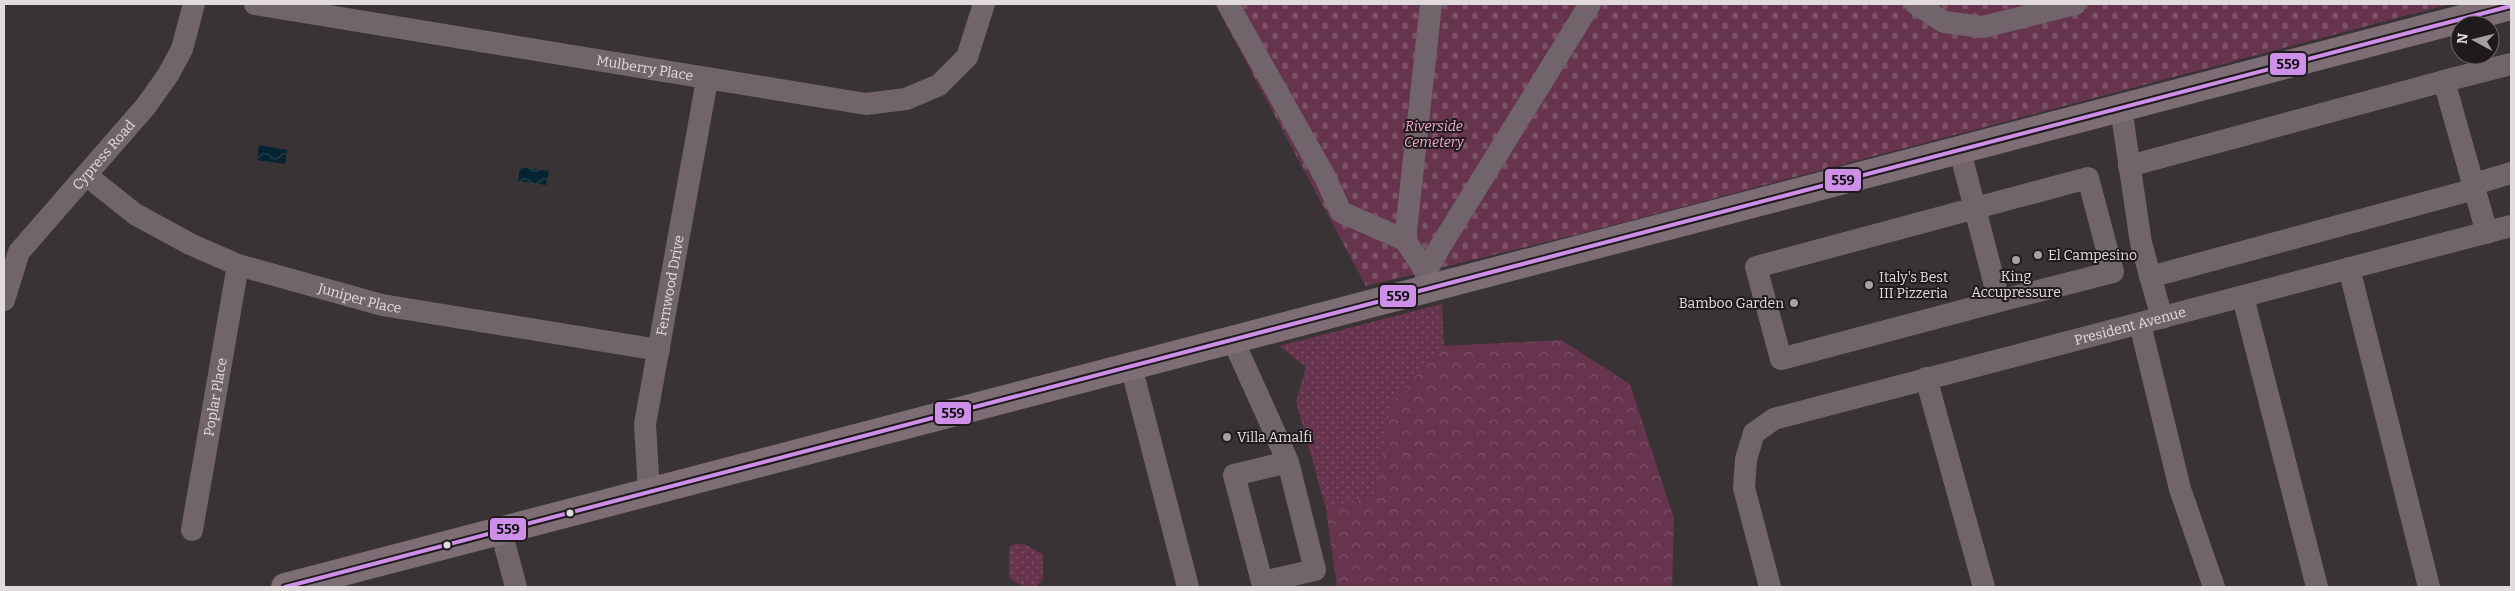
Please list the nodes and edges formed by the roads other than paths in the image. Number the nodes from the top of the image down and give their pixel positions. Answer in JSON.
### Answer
{"nodes":[{"id":1,"x":194,"y":4,"type":"edge"},
{"id":2,"x":256,"y":4,"type":"edge"},
{"id":3,"x":984,"y":4,"type":"edge"},
{"id":4,"x":1228,"y":4,"type":"edge"},
{"id":5,"x":1431,"y":4,"type":"edge"},
{"id":6,"x":1590,"y":4,"type":"edge"},
{"id":7,"x":1916,"y":4,"type":"edge"},
{"id":8,"x":2075,"y":4,"type":"edge"},
{"id":9,"x":2511,"y":6,"type":"edge"},
{"id":10,"x":2511,"y":64,"type":"edge"},
{"id":11,"x":708,"y":80,"type":"junction"},
{"id":12,"x":2444,"y":81,"type":"junction"},
{"id":13,"x":2121,"y":108,"type":"junction"},
{"id":14,"x":1960,"y":151,"type":"junction"},
{"id":15,"x":2129,"y":166,"type":"junction"},
{"id":16,"x":2511,"y":173,"type":"edge"},
{"id":17,"x":86,"y":175,"type":"junction"},
{"id":18,"x":2475,"y":186,"type":"junction"},
{"id":19,"x":1974,"y":208,"type":"junction"},
{"id":20,"x":2511,"y":226,"type":"edge"},
{"id":21,"x":2488,"y":233,"type":"junction"},
{"id":22,"x":1405,"y":240,"type":"junction"},
{"id":23,"x":11,"y":247,"type":"edge"},
{"id":24,"x":238,"y":265,"type":"junction"},
{"id":25,"x":2349,"y":268,"type":"junction"},
{"id":26,"x":2150,"y":278,"type":"junction"},
{"id":27,"x":1426,"y":280,"type":"junction"},
{"id":28,"x":2243,"y":297,"type":"junction"},
{"id":29,"x":4,"y":300,"type":"edge"},
{"id":30,"x":1999,"y":301,"type":"junction"},
{"id":31,"x":2162,"y":318,"type":"junction"},
{"id":32,"x":2140,"y":324,"type":"junction"},
{"id":33,"x":1233,"y":340,"type":"junction"},
{"id":34,"x":659,"y":350,"type":"junction"},
{"id":35,"x":1131,"y":366,"type":"junction"},
{"id":36,"x":1926,"y":378,"type":"junction"},
{"id":37,"x":1288,"y":462,"type":"junction"},
{"id":38,"x":649,"y":492,"type":"junction"},
{"id":39,"x":192,"y":530,"type":"dead end"},
{"id":40,"x":501,"y":531,"type":"junction"},
{"id":41,"x":285,"y":587,"type":"edge"},
{"id":42,"x":516,"y":587,"type":"edge"},
{"id":43,"x":1188,"y":587,"type":"edge"},
{"id":44,"x":1770,"y":587,"type":"edge"},
{"id":45,"x":1984,"y":587,"type":"edge"},
{"id":46,"x":2214,"y":587,"type":"edge"},
{"id":47,"x":2317,"y":587,"type":"edge"},
{"id":48,"x":2429,"y":587,"type":"edge"}],
"edges":[{"from":1,"to":17,"type":"street","name":"Cypress Road"},
{"from":2,"to":11,"type":"street","name":"Mulberry Place"},
{"from":3,"to":11,"type":"street","name":"Mulberry Place"},
{"from":4,"to":22,"type":"street"},
{"from":5,"to":22,"type":"street"},
{"from":6,"to":27,"type":"street"},
{"from":7,"to":8,"type":"street"},
{"from":9,"to":13,"type":"main road"},
{"from":10,"to":12,"type":"street"},
{"from":11,"to":34,"type":"street","name":"Fernwood Drive"},
{"from":12,"to":15,"type":"street"},
{"from":12,"to":18,"type":"street"},
{"from":13,"to":14,"type":"main road"},
{"from":13,"to":15,"type":"street"},
{"from":14,"to":19,"type":"street"},
{"from":14,"to":27,"type":"main road"},
{"from":15,"to":26,"type":"street"},
{"from":16,"to":18,"type":"street"},
{"from":17,"to":23,"type":"street","name":"Cypress Road"},
{"from":17,"to":24,"type":"street","name":"Juniper Place"},
{"from":18,"to":21,"type":"street"},
{"from":18,"to":26,"type":"street"},
{"from":19,"to":30,"type":"street"},
{"from":19,"to":30,"type":"street"},
{"from":19,"to":30,"type":"street"},
{"from":20,"to":21,"type":"street","name":"President Avenue"},
{"from":21,"to":25,"type":"street","name":"President Avenue"},
{"from":22,"to":27,"type":"street"},
{"from":23,"to":29,"type":"street","name":"Cypress Road"},
{"from":24,"to":34,"type":"street","name":"Juniper Place"},
{"from":24,"to":39,"type":"street","name":"Poplar Place"},
{"from":25,"to":28,"type":"street","name":"President Avenue"},
{"from":25,"to":48,"type":"street"},
{"from":26,"to":31,"type":"street"},
{"from":27,"to":33,"type":"main road"},
{"from":28,"to":31,"type":"street","name":"President Avenue"},
{"from":28,"to":47,"type":"street"},
{"from":31,"to":32,"type":"street","name":"President Avenue"},
{"from":32,"to":36,"type":"street","name":"President Avenue"},
{"from":32,"to":46,"type":"street"},
{"from":33,"to":35,"type":"main road"},
{"from":33,"to":37,"type":"street"},
{"from":34,"to":38,"type":"street","name":"Fernwood Drive"},
{"from":35,"to":38,"type":"main road"},
{"from":35,"to":43,"type":"street"},
{"from":36,"to":44,"type":"street","name":"President Avenue"},
{"from":36,"to":45,"type":"street"},
{"from":37,"to":37,"type":"street"},
{"from":38,"to":40,"type":"main road"},
{"from":40,"to":41,"type":"main road"},
{"from":40,"to":42,"type":"street"}]}
